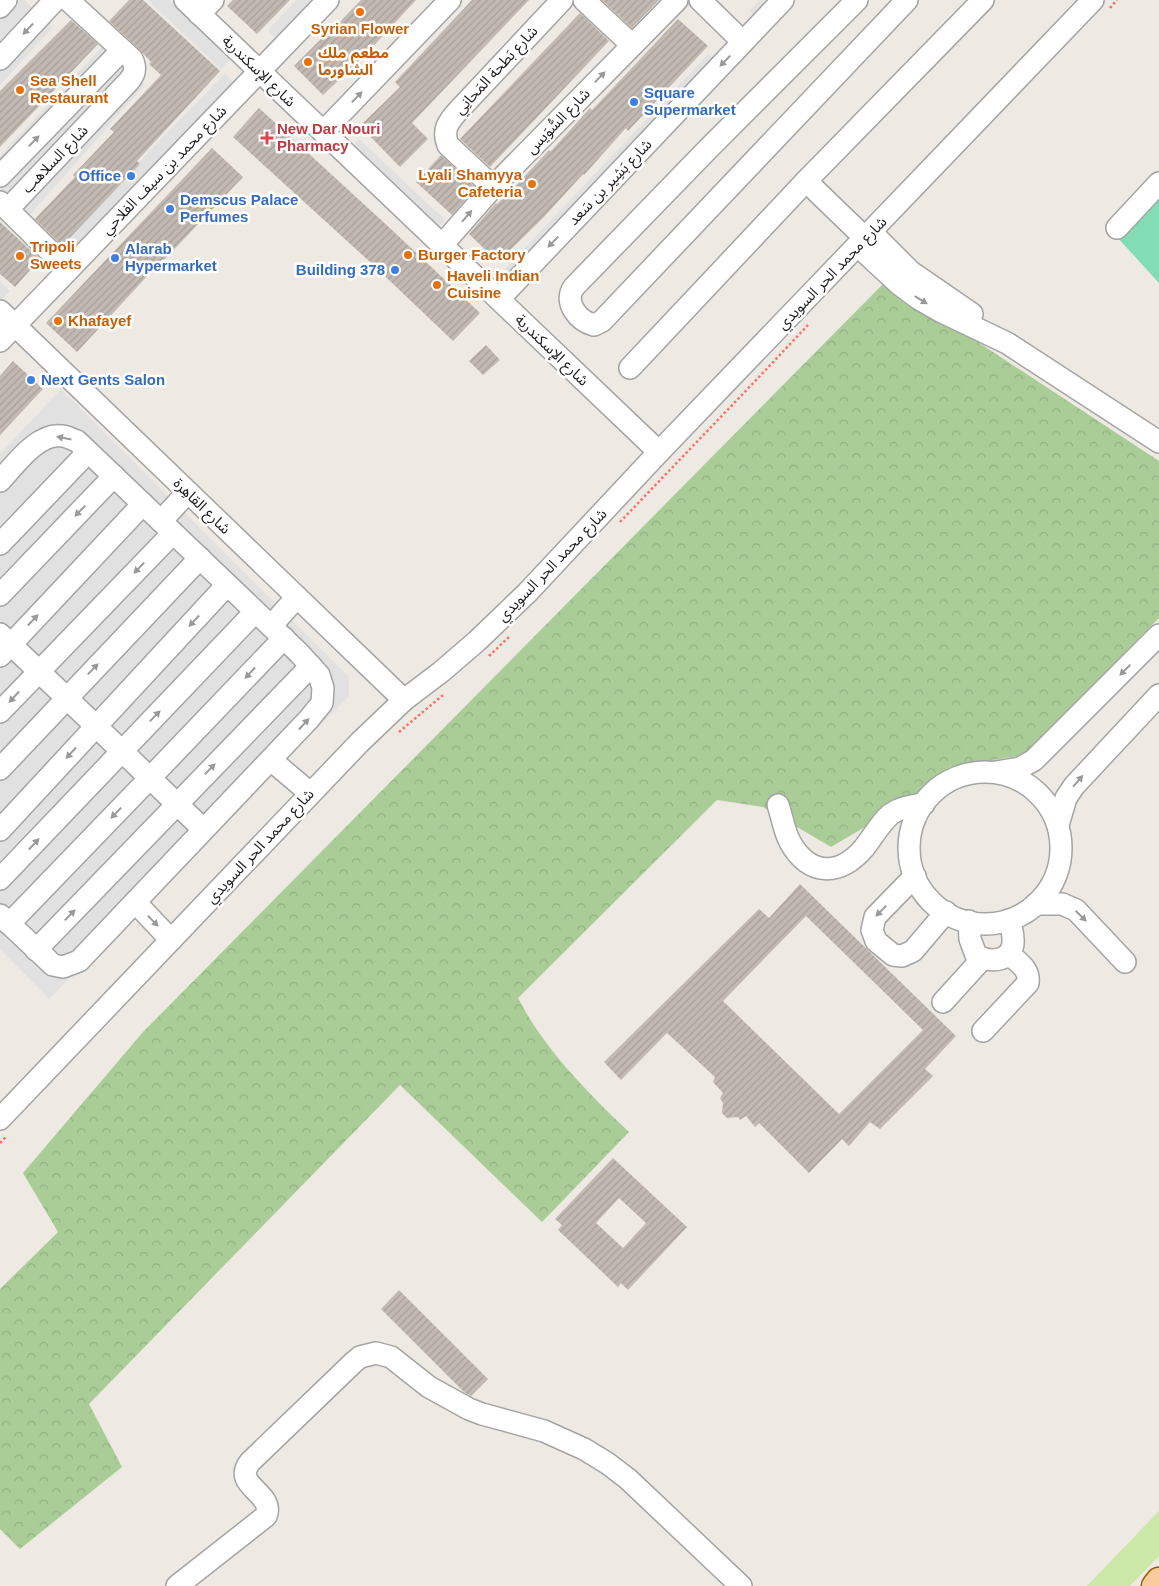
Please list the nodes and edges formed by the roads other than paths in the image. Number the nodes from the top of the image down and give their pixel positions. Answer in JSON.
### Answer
{"nodes":[{"id":1,"x":6,"y":0,"type":"edge"},
{"id":2,"x":55,"y":0,"type":"edge"},
{"id":3,"x":68,"y":0,"type":"edge"},
{"id":4,"x":328,"y":0,"type":"edge"},
{"id":5,"x":450,"y":0,"type":"edge"},
{"id":6,"x":562,"y":0,"type":"edge"},
{"id":7,"x":584,"y":0,"type":"edge"},
{"id":8,"x":677,"y":0,"type":"edge"},
{"id":9,"x":700,"y":0,"type":"edge"},
{"id":10,"x":783,"y":0,"type":"edge"},
{"id":11,"x":857,"y":0,"type":"edge"},
{"id":12,"x":907,"y":0,"type":"edge"},
{"id":13,"x":983,"y":0,"type":"edge"},
{"id":14,"x":1093,"y":0,"type":"edge"},
{"id":15,"x":199,"y":5,"type":"edge"},
{"id":16,"x":0,"y":7,"type":"edge"},
{"id":17,"x":743,"y":42,"type":"junction"},
{"id":18,"x":632,"y":45,"type":"junction"},
{"id":19,"x":125,"y":52,"type":"junction"},
{"id":20,"x":0,"y":59,"type":"edge"},
{"id":21,"x":259,"y":71,"type":"junction"},
{"id":22,"x":323,"y":132,"type":"junction"},
{"id":23,"x":0,"y":176,"type":"edge"},
{"id":24,"x":806,"y":181,"type":"junction"},
{"id":25,"x":1159,"y":183,"type":"edge"},
{"id":26,"x":493,"y":187,"type":"junction"},
{"id":27,"x":4,"y":205,"type":"edge"},
{"id":28,"x":1117,"y":228,"type":"dead end"},
{"id":29,"x":865,"y":238,"type":"junction"},
{"id":30,"x":442,"y":245,"type":"junction"},
{"id":31,"x":68,"y":269,"type":"junction"},
{"id":32,"x":499,"y":299,"type":"junction"},
{"id":33,"x":0,"y":311,"type":"edge"},
{"id":34,"x":15,"y":326,"type":"junction"},
{"id":35,"x":0,"y":341,"type":"edge"},
{"id":36,"x":630,"y":368,"type":"dead end"},
{"id":37,"x":1159,"y":442,"type":"edge"},
{"id":38,"x":88,"y":452,"type":"junction"},
{"id":39,"x":659,"y":452,"type":"junction"},
{"id":40,"x":114,"y":476,"type":"junction"},
{"id":41,"x":0,"y":481,"type":"edge"},
{"id":42,"x":188,"y":492,"type":"junction"},
{"id":43,"x":143,"y":504,"type":"junction"},
{"id":44,"x":167,"y":527,"type":"junction"},
{"id":45,"x":0,"y":544,"type":"edge"},
{"id":46,"x":200,"y":558,"type":"junction"},
{"id":47,"x":227,"y":585,"type":"junction"},
{"id":48,"x":0,"y":595,"type":"edge"},
{"id":49,"x":297,"y":597,"type":"junction"},
{"id":50,"x":255,"y":612,"type":"junction"},
{"id":51,"x":277,"y":632,"type":"junction"},
{"id":52,"x":1159,"y":635,"type":"edge"},
{"id":53,"x":4,"y":645,"type":"edge"},
{"id":54,"x":310,"y":666,"type":"junction"},
{"id":55,"x":39,"y":671,"type":"junction"},
{"id":56,"x":1159,"y":695,"type":"edge"},
{"id":57,"x":66,"y":698,"type":"junction"},
{"id":58,"x":404,"y":700,"type":"junction"},
{"id":59,"x":0,"y":712,"type":"edge"},
{"id":60,"x":96,"y":726,"type":"junction"},
{"id":61,"x":122,"y":751,"type":"junction"},
{"id":62,"x":271,"y":760,"type":"junction"},
{"id":63,"x":0,"y":769,"type":"edge"},
{"id":64,"x":996,"y":772,"type":"junction"},
{"id":65,"x":150,"y":778,"type":"junction"},
{"id":66,"x":310,"y":793,"type":"junction"},
{"id":67,"x":176,"y":804,"type":"junction"},
{"id":68,"x":924,"y":804,"type":"junction"},
{"id":69,"x":778,"y":805,"type":"dead end"},
{"id":70,"x":1058,"y":825,"type":"junction"},
{"id":71,"x":203,"y":829,"type":"junction"},
{"id":72,"x":0,"y":830,"type":"edge"},
{"id":73,"x":915,"y":876,"type":"junction"},
{"id":74,"x":0,"y":879,"type":"edge"},
{"id":75,"x":135,"y":902,"type":"junction"},
{"id":76,"x":1036,"y":904,"type":"junction"},
{"id":77,"x":946,"y":912,"type":"junction"},
{"id":78,"x":5,"y":919,"type":"edge"},
{"id":79,"x":1009,"y":920,"type":"junction"},
{"id":80,"x":969,"y":921,"type":"junction"},
{"id":81,"x":171,"y":940,"type":"junction"},
{"id":82,"x":36,"y":950,"type":"junction"},
{"id":83,"x":1009,"y":954,"type":"junction"},
{"id":84,"x":982,"y":959,"type":"junction"},
{"id":85,"x":1125,"y":962,"type":"dead end"},
{"id":86,"x":943,"y":1002,"type":"dead end"},
{"id":87,"x":983,"y":1031,"type":"dead end"},
{"id":88,"x":0,"y":1119,"type":"edge"},
{"id":89,"x":1159,"y":1581,"type":"edge"},
{"id":90,"x":178,"y":1586,"type":"edge"},
{"id":91,"x":740,"y":1586,"type":"edge"},
{"id":92,"x":1154,"y":1586,"type":"edge"}],
"edges":[{"from":1,"to":16,"type":"street"},
{"from":2,"to":20,"type":"street","one_way":true},
{"from":3,"to":19,"type":"street"},
{"from":4,"to":21,"type":"street","name":"شارع محمد بن سيف الفلاحي"},
{"from":22,"to":5,"type":"street","one_way":true},
{"from":6,"to":26,"type":"street","name":"شارع بَطحة المَحانِي"},
{"from":7,"to":18,"type":"street"},
{"from":8,"to":18,"type":"street","name":"شارع السُّوَيس"},
{"from":9,"to":17,"type":"street"},
{"from":10,"to":17,"type":"street","name":"شارع بَشِير بن سَعد"},
{"from":11,"to":12,"type":"street"},
{"from":13,"to":24,"type":"street"},
{"from":14,"to":29,"type":"street","name":"شارع محمد الحر السويدي"},
{"from":15,"to":21,"type":"street","name":"شارع الإسكندرية"},
{"from":17,"to":32,"type":"street","name":"شارع بَشِير بن سَعد","one_way":true},
{"from":26,"to":18,"type":"street","name":"شارع السُّوَيس","one_way":true},
{"from":23,"to":19,"type":"street","one_way":true},
{"from":19,"to":27,"type":"street","name":"شارع السلاهب"},
{"from":21,"to":22,"type":"street","name":"شارع الإسكندرية"},
{"from":21,"to":31,"type":"street","name":"شارع محمد بن سيف الفلاحي"},
{"from":22,"to":30,"type":"street","name":"شارع الإسكندرية"},
{"from":24,"to":29,"type":"street"},
{"from":24,"to":36,"type":"street"},
{"from":25,"to":28,"type":"street"},
{"from":30,"to":26,"type":"street","name":"شارع السُّوَيس","one_way":true},
{"from":27,"to":31,"type":"street"},
{"from":29,"to":37,"type":"street"},
{"from":29,"to":39,"type":"street","name":"شارع محمد الحر السويدي"},
{"from":30,"to":32,"type":"street","name":"شارع الإسكندرية"},
{"from":31,"to":34,"type":"street","name":"شارع محمد بن سيف الفلاحي"},
{"from":32,"to":39,"type":"street","name":"شارع الإسكندرية"},
{"from":33,"to":34,"type":"street","name":"شارع القاهِرة"},
{"from":34,"to":35,"type":"street","name":"شارع محمد بن سيف الفلاحي"},
{"from":34,"to":42,"type":"street","name":"شارع القاهِرة"},
{"from":38,"to":40,"type":"street"},
{"from":38,"to":41,"type":"street","one_way":true},
{"from":38,"to":45,"type":"street"},
{"from":39,"to":58,"type":"street","name":"شارع محمد الحر السويدي"},
{"from":40,"to":43,"type":"street"},
{"from":40,"to":48,"type":"street","one_way":true},
{"from":42,"to":44,"type":"street"},
{"from":42,"to":49,"type":"street","name":"شارع القاهِرة"},
{"from":43,"to":44,"type":"street"},
{"from":53,"to":43,"type":"street","one_way":true},
{"from":44,"to":46,"type":"street"},
{"from":44,"to":55,"type":"street","one_way":true},
{"from":46,"to":47,"type":"street"},
{"from":57,"to":46,"type":"street","one_way":true},
{"from":47,"to":50,"type":"street"},
{"from":47,"to":60,"type":"street","one_way":true},
{"from":49,"to":51,"type":"street"},
{"from":49,"to":58,"type":"street","name":"شارع القاهِرة"},
{"from":50,"to":51,"type":"street"},
{"from":61,"to":50,"type":"street","one_way":true},
{"from":51,"to":54,"type":"street"},
{"from":51,"to":65,"type":"street","one_way":true},
{"from":52,"to":64,"type":"street","one_way":true},
{"from":53,"to":55,"type":"street"},
{"from":62,"to":54,"type":"street","one_way":true},
{"from":67,"to":54,"type":"street","one_way":true},
{"from":55,"to":57,"type":"street"},
{"from":55,"to":59,"type":"street","one_way":true},
{"from":70,"to":56,"type":"street","one_way":true},
{"from":57,"to":60,"type":"street"},
{"from":57,"to":63,"type":"street"},
{"from":58,"to":66,"type":"street","name":"شارع محمد الحر السويدي"},
{"from":60,"to":61,"type":"street"},
{"from":60,"to":72,"type":"street","one_way":true},
{"from":61,"to":65,"type":"street"},
{"from":74,"to":61,"type":"street","one_way":true},
{"from":62,"to":66,"type":"street"},
{"from":62,"to":71,"type":"street"},
{"from":64,"to":68,"type":"street"},
{"from":64,"to":70,"type":"street"},
{"from":65,"to":67,"type":"street"},
{"from":65,"to":78,"type":"street","one_way":true},
{"from":66,"to":81,"type":"street","name":"شارع محمد الحر السويدي"},
{"from":67,"to":71,"type":"street"},
{"from":82,"to":67,"type":"street","one_way":true},
{"from":68,"to":69,"type":"street"},
{"from":68,"to":73,"type":"street"},
{"from":70,"to":76,"type":"street"},
{"from":71,"to":75,"type":"street"},
{"from":73,"to":77,"type":"street"},
{"from":73,"to":77,"type":"street","one_way":true},
{"from":75,"to":81,"type":"street","one_way":true},
{"from":75,"to":82,"type":"street"},
{"from":76,"to":79,"type":"street"},
{"from":76,"to":85,"type":"street","one_way":true},
{"from":77,"to":80,"type":"street"},
{"from":78,"to":82,"type":"street"},
{"from":79,"to":80,"type":"street"},
{"from":79,"to":83,"type":"street"},
{"from":80,"to":84,"type":"street"},
{"from":81,"to":88,"type":"street","name":"شارع محمد الحر السويدي"},
{"from":83,"to":84,"type":"street"},
{"from":83,"to":87,"type":"street"},
{"from":84,"to":86,"type":"street"},
{"from":89,"to":92,"type":"main road"},
{"from":90,"to":91,"type":"street"}]}
